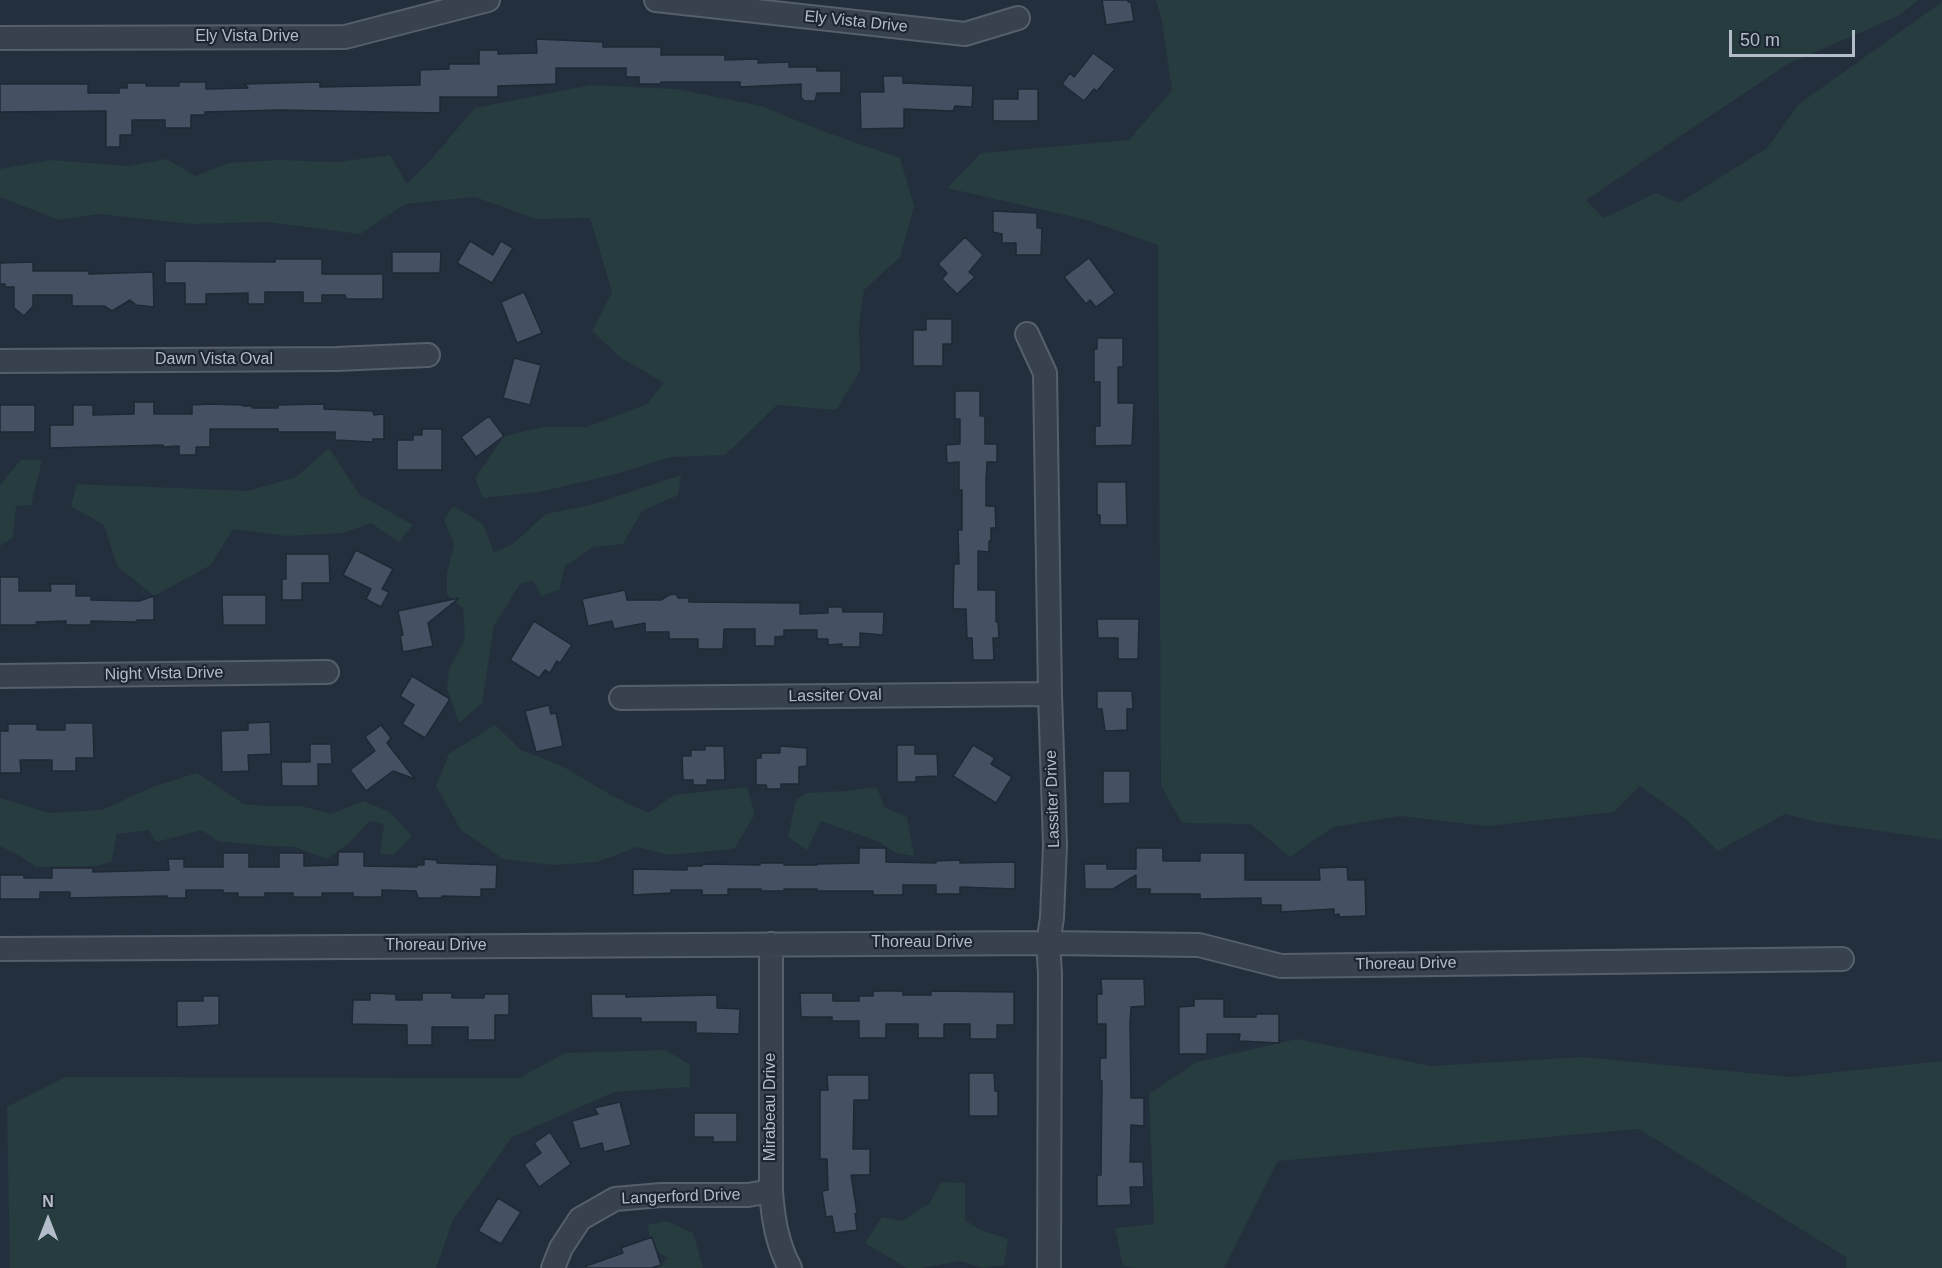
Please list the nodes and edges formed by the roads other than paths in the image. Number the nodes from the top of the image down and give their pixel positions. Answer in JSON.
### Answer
{"nodes":[{"id":1,"x":488,"y":0,"type":"edge"},
{"id":2,"x":656,"y":0,"type":"edge"},
{"id":3,"x":1018,"y":18,"type":"dead end"},
{"id":4,"x":0,"y":38,"type":"edge"},
{"id":5,"x":1027,"y":334,"type":"dead end"},
{"id":6,"x":428,"y":355,"type":"dead end"},
{"id":7,"x":0,"y":361,"type":"edge"},
{"id":8,"x":327,"y":672,"type":"dead end"},
{"id":9,"x":0,"y":676,"type":"edge"},
{"id":10,"x":1050,"y":694,"type":"junction"},
{"id":11,"x":621,"y":698,"type":"dead end"},
{"id":12,"x":1048,"y":943,"type":"junction"},
{"id":13,"x":771,"y":944,"type":"junction"},
{"id":14,"x":0,"y":949,"type":"edge"},
{"id":15,"x":1842,"y":959,"type":"dead end"},
{"id":16,"x":771,"y":1191,"type":"junction"},
{"id":17,"x":553,"y":1268,"type":"edge"},
{"id":18,"x":790,"y":1268,"type":"edge"},
{"id":19,"x":1049,"y":1268,"type":"edge"}],
"edges":[{"from":1,"to":4,"type":"street","name":"Ely Vista Drive"},
{"from":2,"to":3,"type":"street","name":"Ely Vista Drive"},
{"from":5,"to":10,"type":"street","name":"Lassiter Drive"},
{"from":6,"to":7,"type":"street","name":"Dawn Vista Oval"},
{"from":8,"to":9,"type":"street","name":"Night Vista Drive"},
{"from":10,"to":11,"type":"street","name":"Lassiter Oval"},
{"from":10,"to":12,"type":"street","name":"Lassiter Drive"},
{"from":12,"to":13,"type":"street","name":"Thoreau Drive"},
{"from":12,"to":15,"type":"street","name":"Thoreau Drive"},
{"from":12,"to":19,"type":"street","name":"Lassiter Drive"},
{"from":13,"to":14,"type":"street","name":"Thoreau Drive"},
{"from":13,"to":16,"type":"street","name":"Mirabeau Drive"},
{"from":16,"to":17,"type":"street","name":"Langerford Drive"},
{"from":16,"to":18,"type":"street","name":"Mirabeau Drive"}]}
